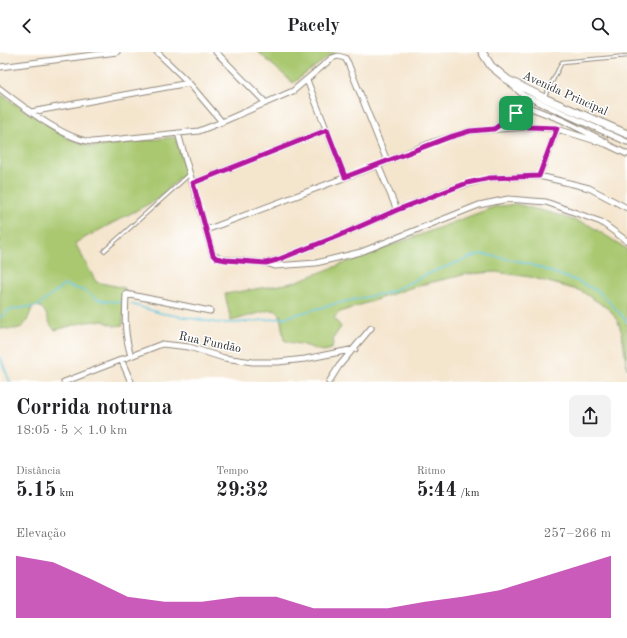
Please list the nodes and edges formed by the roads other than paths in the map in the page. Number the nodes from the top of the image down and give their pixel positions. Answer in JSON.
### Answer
{"nodes":[{"id":1,"x":117,"y":52,"type":"edge"},
{"id":2,"x":157,"y":52,"type":"edge"},
{"id":3,"x":216,"y":52,"type":"edge"},
{"id":4,"x":482,"y":52,"type":"edge"},
{"id":5,"x":627,"y":56,"type":"edge"},
{"id":6,"x":0,"y":67,"type":"edge"},
{"id":7,"x":307,"y":80,"type":"junction"},
{"id":8,"x":508,"y":80,"type":"junction"},
{"id":9,"x":188,"y":83,"type":"junction"},
{"id":10,"x":0,"y":89,"type":"edge"},
{"id":11,"x":544,"y":98,"type":"junction"},
{"id":12,"x":266,"y":103,"type":"junction"},
{"id":13,"x":31,"y":112,"type":"junction"},
{"id":14,"x":516,"y":113,"type":"junction"},
{"id":15,"x":565,"y":113,"type":"junction"},
{"id":16,"x":562,"y":120,"type":"junction"},
{"id":17,"x":222,"y":122,"type":"junction"},
{"id":18,"x":528,"y":127,"type":"junction"},
{"id":19,"x":557,"y":128,"type":"junction"},
{"id":20,"x":494,"y":129,"type":"junction"},
{"id":21,"x":607,"y":129,"type":"junction"},
{"id":22,"x":327,"y":130,"type":"junction"},
{"id":23,"x":178,"y":133,"type":"junction"},
{"id":24,"x":627,"y":134,"type":"edge"},
{"id":25,"x":627,"y":142,"type":"edge"},
{"id":26,"x":627,"y":153,"type":"edge"},
{"id":27,"x":388,"y":161,"type":"junction"},
{"id":28,"x":378,"y":164,"type":"junction"},
{"id":29,"x":190,"y":173,"type":"junction"},
{"id":30,"x":539,"y":176,"type":"junction"},
{"id":31,"x":345,"y":177,"type":"junction"},
{"id":32,"x":193,"y":183,"type":"junction"},
{"id":33,"x":627,"y":208,"type":"edge"},
{"id":34,"x":397,"y":210,"type":"junction"},
{"id":35,"x":206,"y":230,"type":"junction"},
{"id":36,"x":627,"y":241,"type":"edge"},
{"id":37,"x":104,"y":251,"type":"dead end"},
{"id":38,"x":266,"y":263,"type":"junction"},
{"id":39,"x":210,"y":311,"type":"dead end"},
{"id":40,"x":372,"y":328,"type":"dead end"},
{"id":41,"x":355,"y":349,"type":"junction"},
{"id":42,"x":131,"y":356,"type":"junction"},
{"id":43,"x":121,"y":359,"type":"junction"},
{"id":44,"x":80,"y":376,"type":"junction"},
{"id":45,"x":64,"y":382,"type":"edge"},
{"id":46,"x":83,"y":382,"type":"edge"},
{"id":47,"x":131,"y":382,"type":"edge"},
{"id":48,"x":329,"y":382,"type":"edge"}],
"edges":[{"from":1,"to":6,"type":"street"},
{"from":2,"to":9,"type":"street"},
{"from":3,"to":12,"type":"street"},
{"from":4,"to":8,"type":"street","name":"Avenida Principal"},
{"from":5,"to":11,"type":"lane"},
{"from":7,"to":12,"type":"street"},
{"from":7,"to":22,"type":"street"},
{"from":7,"to":27,"type":"street"},
{"from":8,"to":11,"type":"street","name":"Avenida Principal"},
{"from":8,"to":15,"type":"street"},
{"from":9,"to":13,"type":"street"},
{"from":9,"to":17,"type":"street"},
{"from":10,"to":13,"type":"street"},
{"from":11,"to":21,"type":"street","name":"Avenida Principal"},
{"from":12,"to":17,"type":"street"},
{"from":13,"to":23,"type":"street"},
{"from":14,"to":16,"type":"street"},
{"from":14,"to":18,"type":"street"},
{"from":14,"to":20,"type":"street"},
{"from":15,"to":16,"type":"street"},
{"from":15,"to":21,"type":"street"},
{"from":16,"to":26,"type":"street"},
{"from":17,"to":23,"type":"street"},
{"from":18,"to":19,"type":"street"},
{"from":18,"to":20,"type":"street"},
{"from":19,"to":26,"type":"street"},
{"from":19,"to":30,"type":"street"},
{"from":20,"to":27,"type":"street"},
{"from":21,"to":24,"type":"street","name":"Avenida Principal"},
{"from":21,"to":25,"type":"street"},
{"from":22,"to":31,"type":"street"},
{"from":22,"to":32,"type":"street"},
{"from":23,"to":29,"type":"street"},
{"from":27,"to":28,"type":"street"},
{"from":28,"to":31,"type":"street"},
{"from":28,"to":34,"type":"street"},
{"from":29,"to":32,"type":"street"},
{"from":29,"to":37,"type":"lane"},
{"from":30,"to":33,"type":"street"},
{"from":30,"to":34,"type":"street"},
{"from":31,"to":35,"type":"street"},
{"from":32,"to":35,"type":"street"},
{"from":34,"to":38,"type":"street"},
{"from":35,"to":38,"type":"street"},
{"from":36,"to":38,"type":"street"},
{"from":39,"to":42,"type":"street"},
{"from":40,"to":41,"type":"street"},
{"from":41,"to":42,"type":"street","name":"Rua Fundão"},
{"from":41,"to":48,"type":"street"},
{"from":42,"to":43,"type":"street","name":"Rua Fundão"},
{"from":43,"to":44,"type":"street","name":"Rua Fundão"},
{"from":43,"to":47,"type":"street"},
{"from":44,"to":45,"type":"street","name":"Rua Fundão"},
{"from":44,"to":46,"type":"street"}]}
